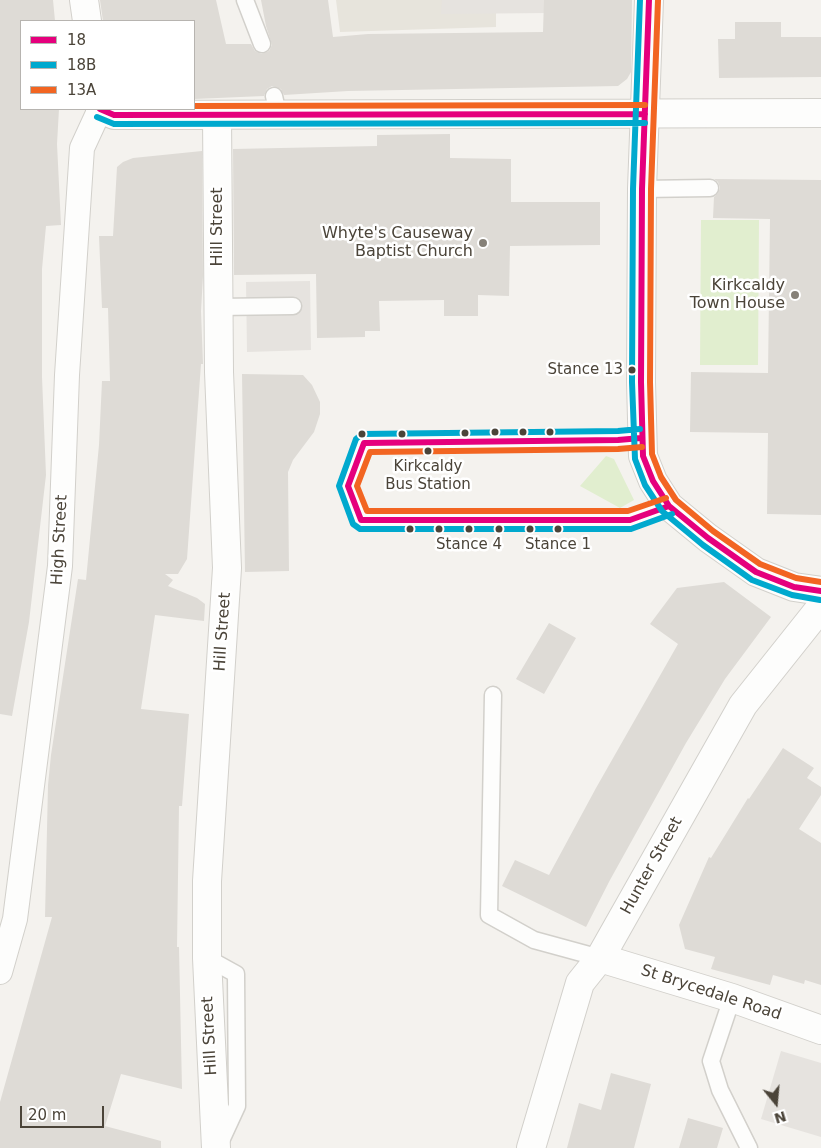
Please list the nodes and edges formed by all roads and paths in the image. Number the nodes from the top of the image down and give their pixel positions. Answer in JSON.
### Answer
{"nodes":[{"id":1,"x":84,"y":0,"type":"edge"},
{"id":2,"x":245,"y":0,"type":"edge"},
{"id":3,"x":650,"y":0,"type":"edge"},
{"id":4,"x":87,"y":20,"type":"edge"},
{"id":5,"x":262,"y":44,"type":"dead end"},
{"id":6,"x":100,"y":110,"type":"edge"},
{"id":7,"x":102,"y":110,"type":"edge"},
{"id":8,"x":821,"y":113,"type":"edge"},
{"id":9,"x":644,"y":114,"type":"junction"},
{"id":10,"x":217,"y":116,"type":"junction"},
{"id":11,"x":710,"y":188,"type":"dead end"},
{"id":12,"x":642,"y":189,"type":"junction"},
{"id":13,"x":218,"y":306,"type":"junction"},
{"id":14,"x":293,"y":306,"type":"dead end"},
{"id":15,"x":641,"y":438,"type":"junction"},
{"id":16,"x":669,"y":506,"type":"junction"},
{"id":17,"x":821,"y":591,"type":"edge"},
{"id":18,"x":821,"y":607,"type":"edge"},
{"id":19,"x":493,"y":695,"type":"dead end"},
{"id":20,"x":600,"y":958,"type":"junction"},
{"id":21,"x":0,"y":972,"type":"edge"},
{"id":22,"x":732,"y":998,"type":"junction"},
{"id":23,"x":821,"y":1030,"type":"edge"},
{"id":24,"x":217,"y":1148,"type":"edge"},
{"id":25,"x":531,"y":1148,"type":"edge"},
{"id":26,"x":749,"y":1148,"type":"edge"}],
"edges":[{"from":1,"to":4,"type":"street"},
{"from":2,"to":5,"type":"lane"},
{"from":3,"to":9,"type":"street"},
{"from":6,"to":21,"type":"street","name":"High Street"},
{"from":7,"to":10,"type":"street"},
{"from":8,"to":9,"type":"street"},
{"from":9,"to":10,"type":"street"},
{"from":9,"to":12,"type":"street"},
{"from":10,"to":13,"type":"street","name":"Hill Street"},
{"from":11,"to":12,"type":"lane"},
{"from":12,"to":15,"type":"street"},
{"from":13,"to":14,"type":"lane"},
{"from":13,"to":24,"type":"street","name":"Hill Street"},
{"from":15,"to":16,"type":"street"},
{"from":15,"to":16,"type":"lane"},
{"from":16,"to":17,"type":"street"},
{"from":18,"to":20,"type":"street","name":"Hunter Street"},
{"from":19,"to":20,"type":"lane"},
{"from":20,"to":22,"type":"street","name":"St Brycedale Road"},
{"from":20,"to":25,"type":"street","name":"Hunter Street"},
{"from":22,"to":23,"type":"street","name":"St Brycedale Road"},
{"from":22,"to":26,"type":"lane"}]}
